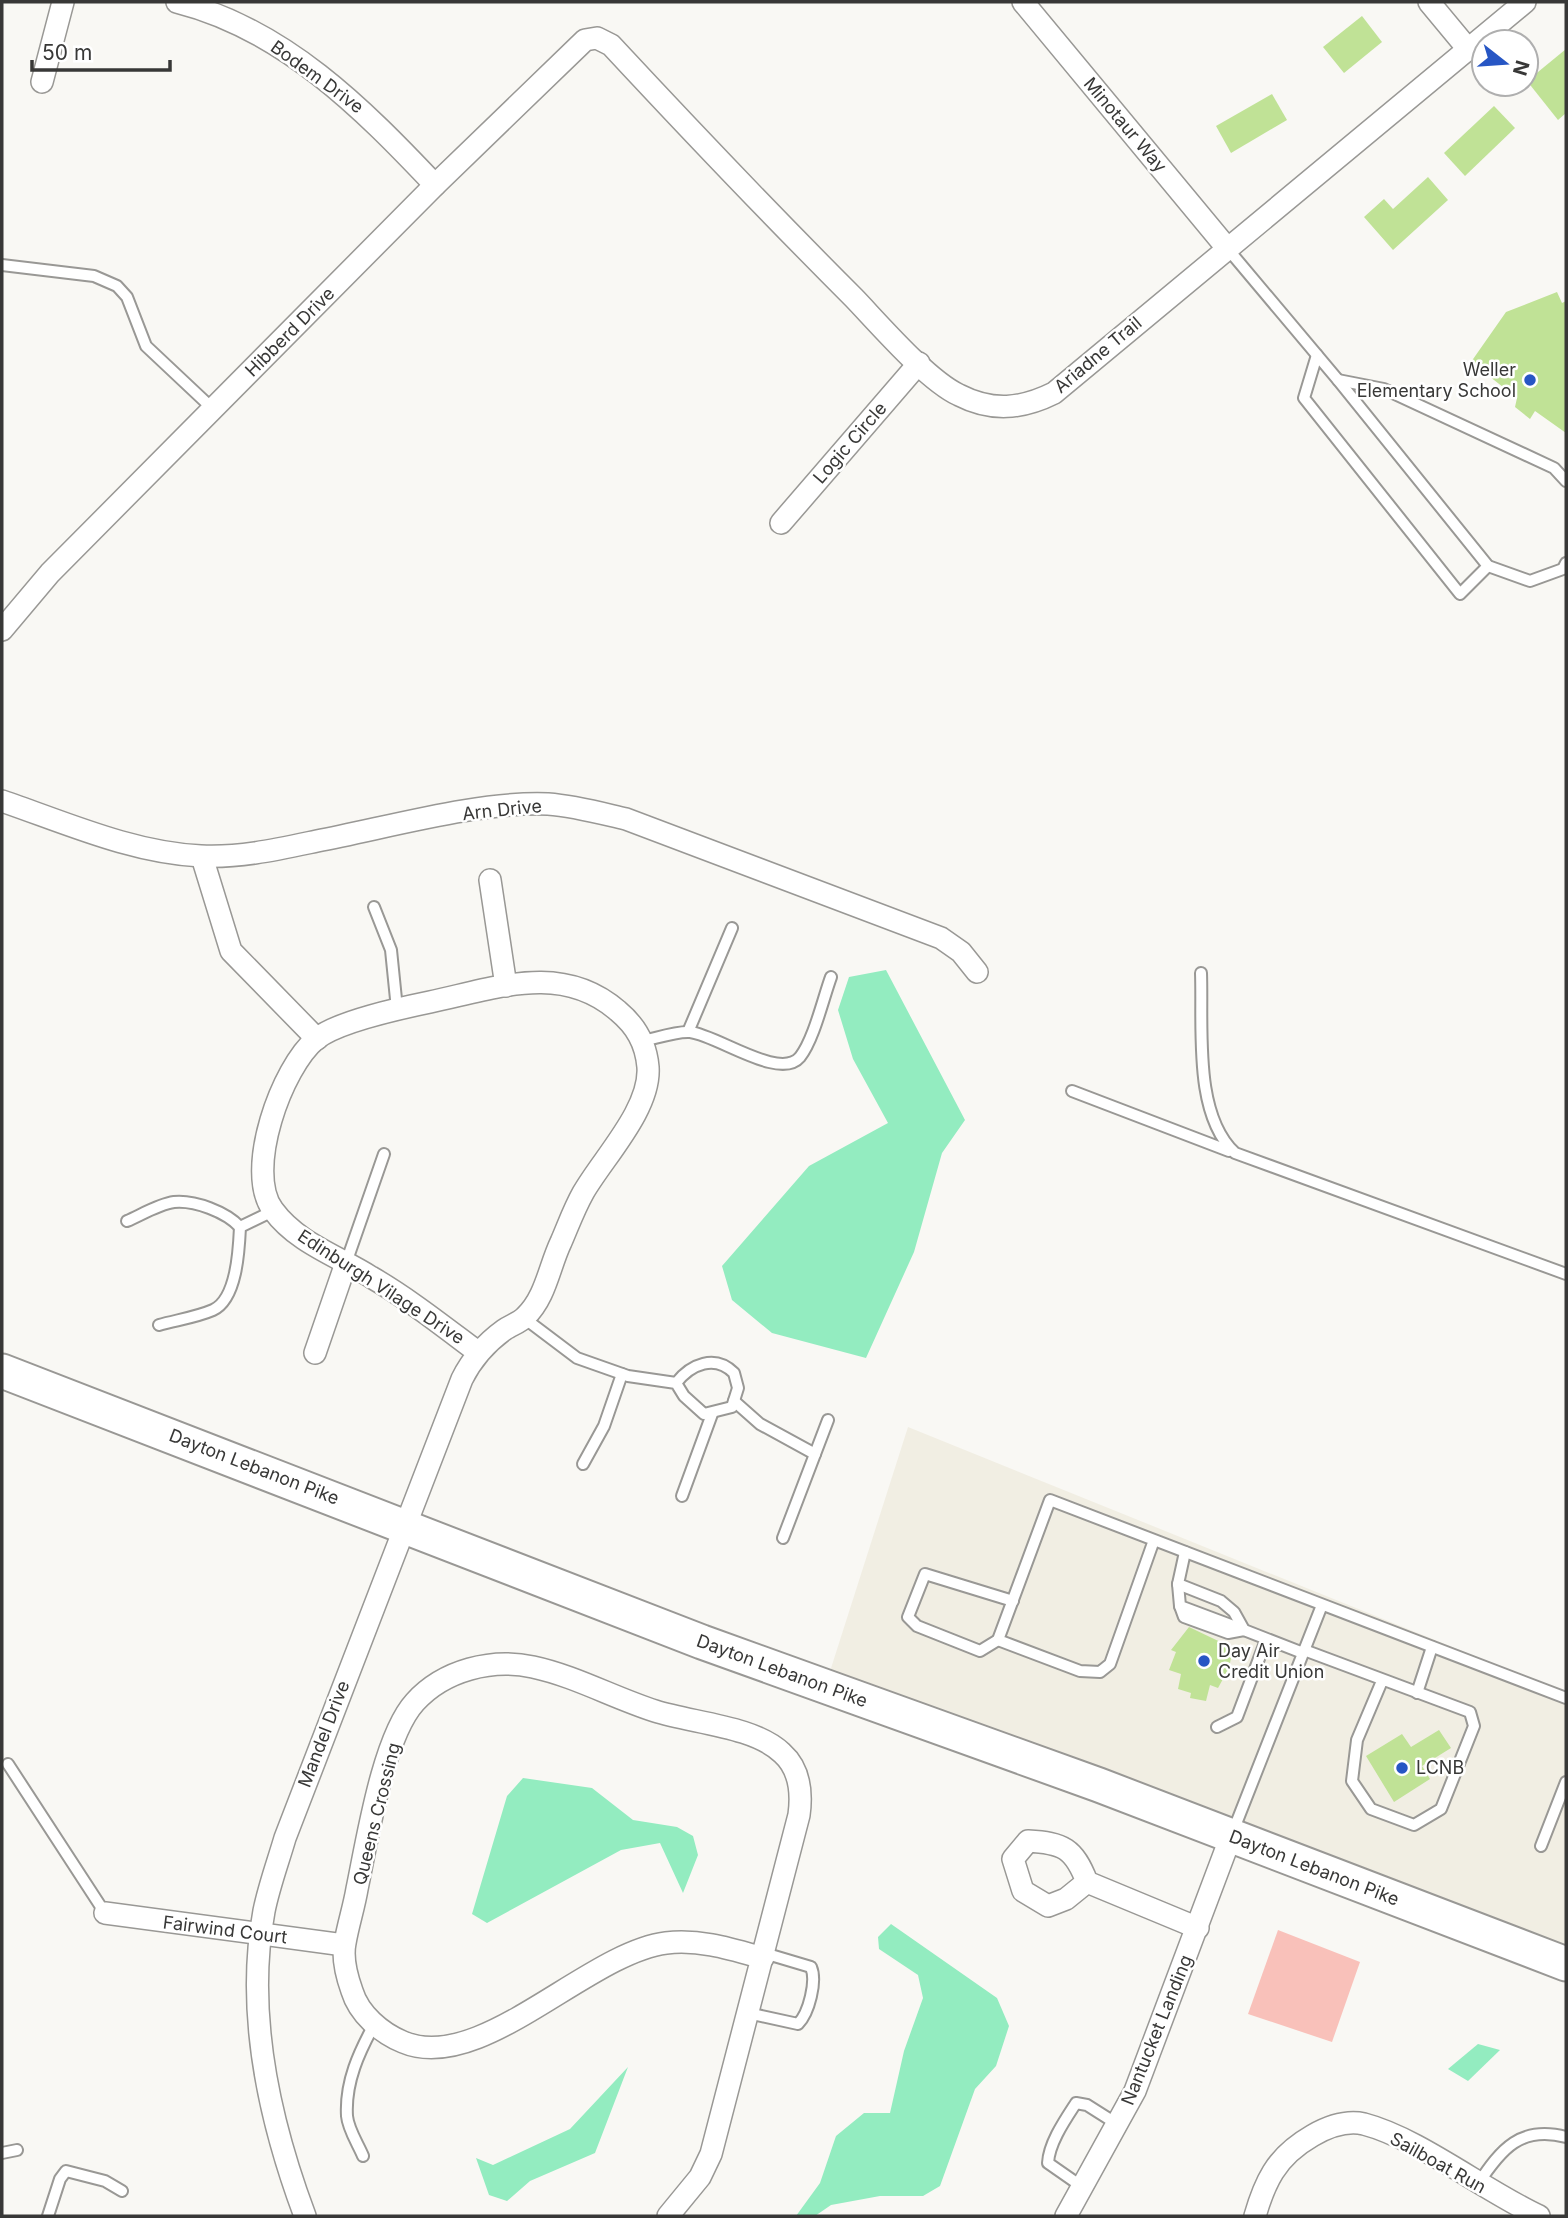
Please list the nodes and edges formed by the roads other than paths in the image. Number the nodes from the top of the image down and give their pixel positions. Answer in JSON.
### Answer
{"nodes":[{"id":1,"x":63,"y":2,"type":"edge"},
{"id":2,"x":177,"y":2,"type":"edge"},
{"id":3,"x":1023,"y":2,"type":"edge"},
{"id":4,"x":1429,"y":2,"type":"edge"},
{"id":5,"x":1525,"y":2,"type":"edge"},
{"id":6,"x":585,"y":40,"type":"joint"},
{"id":7,"x":1468,"y":49,"type":"junction"},
{"id":8,"x":42,"y":82,"type":"dead end"},
{"id":9,"x":435,"y":185,"type":"junction"},
{"id":10,"x":1227,"y":248,"type":"junction"},
{"id":11,"x":2,"y":265,"type":"edge"},
{"id":12,"x":1317,"y":355,"type":"junction"},
{"id":13,"x":919,"y":363,"type":"junction"},
{"id":14,"x":1338,"y":380,"type":"junction"},
{"id":15,"x":213,"y":410,"type":"junction"},
{"id":16,"x":1566,"y":481,"type":"edge"},
{"id":17,"x":781,"y":523,"type":"dead end"},
{"id":18,"x":1566,"y":563,"type":"edge"},
{"id":19,"x":1488,"y":566,"type":"junction"},
{"id":20,"x":2,"y":630,"type":"edge"},
{"id":21,"x":2,"y":801,"type":"edge"},
{"id":22,"x":202,"y":856,"type":"junction"},
{"id":23,"x":489,"y":880,"type":"dead end"},
{"id":24,"x":374,"y":907,"type":"dead end"},
{"id":25,"x":732,"y":928,"type":"dead end"},
{"id":26,"x":977,"y":972,"type":"dead end"},
{"id":27,"x":1201,"y":973,"type":"dead end"},
{"id":28,"x":831,"y":976,"type":"dead end"},
{"id":29,"x":506,"y":986,"type":"junction"},
{"id":30,"x":397,"y":1009,"type":"junction"},
{"id":31,"x":688,"y":1032,"type":"junction"},
{"id":32,"x":317,"y":1039,"type":"junction"},
{"id":33,"x":643,"y":1041,"type":"junction"},
{"id":34,"x":1072,"y":1091,"type":"dead end"},
{"id":35,"x":1235,"y":1153,"type":"junction"},
{"id":36,"x":384,"y":1154,"type":"dead end"},
{"id":37,"x":273,"y":1211,"type":"junction"},
{"id":38,"x":127,"y":1221,"type":"dead end"},
{"id":39,"x":240,"y":1227,"type":"junction"},
{"id":40,"x":346,"y":1263,"type":"junction"},
{"id":41,"x":1566,"y":1274,"type":"edge"},
{"id":42,"x":524,"y":1318,"type":"junction"},
{"id":43,"x":159,"y":1325,"type":"dead end"},
{"id":44,"x":315,"y":1353,"type":"dead end"},
{"id":45,"x":480,"y":1353,"type":"junction"},
{"id":46,"x":2,"y":1371,"type":"edge"},
{"id":47,"x":622,"y":1374,"type":"junction"},
{"id":48,"x":676,"y":1383,"type":"junction"},
{"id":49,"x":734,"y":1401,"type":"junction"},
{"id":50,"x":712,"y":1414,"type":"junction"},
{"id":51,"x":828,"y":1420,"type":"dead end"},
{"id":52,"x":815,"y":1454,"type":"junction"},
{"id":53,"x":583,"y":1464,"type":"dead end"},
{"id":54,"x":682,"y":1496,"type":"dead end"},
{"id":55,"x":405,"y":1525,"type":"junction"},
{"id":56,"x":783,"y":1538,"type":"dead end"},
{"id":57,"x":1154,"y":1540,"type":"junction"},
{"id":58,"x":1185,"y":1552,"type":"junction"},
{"id":59,"x":1178,"y":1584,"type":"junction"},
{"id":60,"x":1013,"y":1601,"type":"junction"},
{"id":61,"x":1322,"y":1605,"type":"junction"},
{"id":62,"x":1244,"y":1630,"type":"junction"},
{"id":63,"x":998,"y":1640,"type":"junction"},
{"id":64,"x":1266,"y":1640,"type":"junction"},
{"id":65,"x":1432,"y":1647,"type":"junction"},
{"id":66,"x":1304,"y":1651,"type":"junction"},
{"id":67,"x":1381,"y":1681,"type":"junction"},
{"id":68,"x":1417,"y":1693,"type":"junction"},
{"id":69,"x":1566,"y":1698,"type":"edge"},
{"id":70,"x":1217,"y":1727,"type":"dead end"},
{"id":71,"x":8,"y":1764,"type":"dead end"},
{"id":72,"x":1566,"y":1782,"type":"edge"},
{"id":73,"x":1231,"y":1836,"type":"junction"},
{"id":74,"x":1541,"y":1846,"type":"dead end"},
{"id":75,"x":1087,"y":1882,"type":"dead end"},
{"id":76,"x":105,"y":1913,"type":"joint"},
{"id":77,"x":1198,"y":1928,"type":"junction"},
{"id":78,"x":261,"y":1935,"type":"junction"},
{"id":79,"x":344,"y":1945,"type":"junction"},
{"id":80,"x":764,"y":1955,"type":"junction"},
{"id":81,"x":1566,"y":1964,"type":"edge"},
{"id":82,"x":748,"y":2013,"type":"junction"},
{"id":83,"x":375,"y":2023,"type":"junction"},
{"id":84,"x":1117,"y":2124,"type":"junction"},
{"id":85,"x":1566,"y":2137,"type":"edge"},
{"id":86,"x":17,"y":2150,"type":"dead end"},
{"id":87,"x":2,"y":2153,"type":"edge"},
{"id":88,"x":363,"y":2157,"type":"dead end"},
{"id":89,"x":1478,"y":2184,"type":"junction"},
{"id":90,"x":1082,"y":2186,"type":"junction"},
{"id":91,"x":122,"y":2191,"type":"dead end"},
{"id":92,"x":48,"y":2216,"type":"edge"},
{"id":93,"x":305,"y":2216,"type":"edge"},
{"id":94,"x":668,"y":2216,"type":"edge"},
{"id":95,"x":1066,"y":2216,"type":"edge"},
{"id":96,"x":1255,"y":2216,"type":"edge"},
{"id":97,"x":1539,"y":2216,"type":"edge"}],
"edges":[{"from":1,"to":8,"type":"street"},
{"from":2,"to":9,"type":"street","name":"Bodem Drive"},
{"from":3,"to":10,"type":"street","name":"Minotaur Way"},
{"from":4,"to":7,"type":"street"},
{"from":5,"to":7,"type":"street","name":"Ariadne Trail"},
{"from":6,"to":9,"type":"street","name":"Hibberd Drive"},
{"from":6,"to":13,"type":"street","name":"Ariadne Trail"},
{"from":7,"to":10,"type":"street","name":"Ariadne Trail"},
{"from":9,"to":15,"type":"street","name":"Hibberd Drive"},
{"from":10,"to":12,"type":"lane"},
{"from":10,"to":13,"type":"street","name":"Ariadne Trail"},
{"from":11,"to":15,"type":"lane"},
{"from":12,"to":14,"type":"lane"},
{"from":12,"to":19,"type":"lane"},
{"from":13,"to":17,"type":"street","name":"Logic Circle"},
{"from":14,"to":16,"type":"lane"},
{"from":14,"to":19,"type":"lane"},
{"from":15,"to":20,"type":"street","name":"Hibberd Drive"},
{"from":18,"to":19,"type":"lane"},
{"from":21,"to":22,"type":"street","name":"Arn Drive"},
{"from":22,"to":26,"type":"street","name":"Arn Drive"},
{"from":22,"to":32,"type":"street"},
{"from":23,"to":29,"type":"street"},
{"from":24,"to":30,"type":"lane"},
{"from":25,"to":31,"type":"lane"},
{"from":27,"to":35,"type":"lane"},
{"from":28,"to":31,"type":"lane"},
{"from":29,"to":30,"type":"street"},
{"from":29,"to":33,"type":"street"},
{"from":30,"to":32,"type":"street"},
{"from":31,"to":33,"type":"lane"},
{"from":32,"to":37,"type":"street"},
{"from":33,"to":42,"type":"street","name":"Mandel Drive"},
{"from":34,"to":35,"type":"lane"},
{"from":35,"to":41,"type":"lane"},
{"from":36,"to":40,"type":"lane"},
{"from":37,"to":39,"type":"lane"},
{"from":37,"to":40,"type":"street","name":"Edinburgh Vilage Drive"},
{"from":38,"to":39,"type":"lane"},
{"from":39,"to":43,"type":"lane"},
{"from":40,"to":44,"type":"street"},
{"from":40,"to":45,"type":"street","name":"Edinburgh Vilage Drive"},
{"from":42,"to":45,"type":"street","name":"Mandel Drive"},
{"from":42,"to":47,"type":"lane"},
{"from":45,"to":55,"type":"street","name":"Mandel Drive"},
{"from":46,"to":55,"type":"main road","name":"Dayton Lebanon Pike"},
{"from":47,"to":48,"type":"lane"},
{"from":47,"to":53,"type":"lane"},
{"from":48,"to":49,"type":"lane"},
{"from":48,"to":50,"type":"lane"},
{"from":49,"to":50,"type":"lane"},
{"from":49,"to":52,"type":"lane"},
{"from":50,"to":54,"type":"lane"},
{"from":51,"to":52,"type":"lane"},
{"from":52,"to":56,"type":"lane"},
{"from":55,"to":73,"type":"main road","name":"Dayton Lebanon Pike"},
{"from":55,"to":78,"type":"street","name":"Mandel Drive"},
{"from":57,"to":58,"type":"lane"},
{"from":57,"to":60,"type":"lane"},
{"from":57,"to":63,"type":"lane"},
{"from":58,"to":59,"type":"lane"},
{"from":58,"to":61,"type":"lane"},
{"from":59,"to":62,"type":"lane"},
{"from":59,"to":62,"type":"lane"},
{"from":60,"to":63,"type":"lane"},
{"from":60,"to":63,"type":"lane"},
{"from":61,"to":65,"type":"lane"},
{"from":61,"to":66,"type":"lane"},
{"from":62,"to":64,"type":"lane"},
{"from":64,"to":66,"type":"lane"},
{"from":64,"to":70,"type":"lane"},
{"from":65,"to":68,"type":"lane"},
{"from":65,"to":69,"type":"lane"},
{"from":66,"to":67,"type":"lane"},
{"from":66,"to":73,"type":"lane"},
{"from":67,"to":68,"type":"lane"},
{"from":67,"to":68,"type":"lane"},
{"from":71,"to":76,"type":"lane"},
{"from":72,"to":74,"type":"lane"},
{"from":73,"to":77,"type":"street","name":"Nantucket Landing"},
{"from":73,"to":81,"type":"main road","name":"Dayton Lebanon Pike"},
{"from":75,"to":77,"type":"street"},
{"from":76,"to":78,"type":"street","name":"Fairwind Court"},
{"from":77,"to":84,"type":"street","name":"Nantucket Landing"},
{"from":78,"to":79,"type":"street","name":"Fairwind Court"},
{"from":78,"to":93,"type":"street","name":"Mandel Drive"},
{"from":79,"to":80,"type":"street","name":"Queens Crossing"},
{"from":79,"to":83,"type":"street","name":"Queens Crossing"},
{"from":80,"to":82,"type":"street","name":"Queens Crossing"},
{"from":80,"to":82,"type":"lane"},
{"from":80,"to":83,"type":"street","name":"Queens Crossing"},
{"from":82,"to":94,"type":"street","name":"Queens Crossing"},
{"from":83,"to":88,"type":"lane"},
{"from":84,"to":90,"type":"street","name":"Nantucket Landing"},
{"from":84,"to":90,"type":"lane"},
{"from":85,"to":89,"type":"lane"},
{"from":86,"to":87,"type":"lane"},
{"from":89,"to":96,"type":"street","name":"Sailboat Run"},
{"from":89,"to":97,"type":"street","name":"Sailboat Run"},
{"from":90,"to":95,"type":"street","name":"Nantucket Landing"},
{"from":91,"to":92,"type":"lane"}]}
